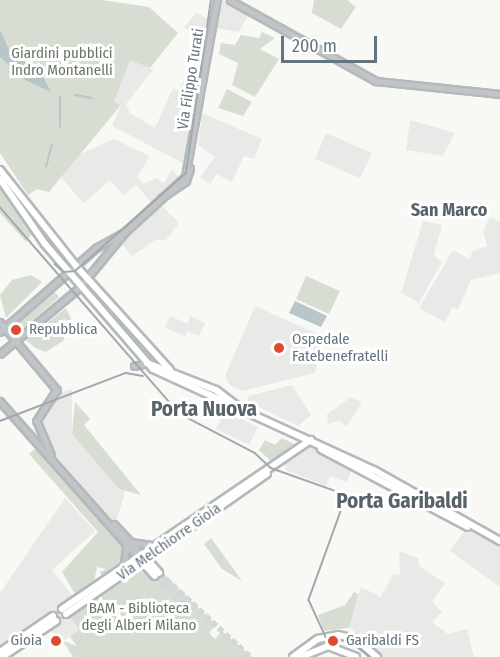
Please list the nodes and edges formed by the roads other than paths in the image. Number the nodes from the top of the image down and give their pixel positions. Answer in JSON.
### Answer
{"nodes":[{"id":1,"x":230,"y":0,"type":"edge"},
{"id":2,"x":218,"y":2,"type":"edge"},
{"id":3,"x":500,"y":94,"type":"edge"},
{"id":4,"x":0,"y":171,"type":"edge"},
{"id":5,"x":0,"y":179,"type":"edge"},
{"id":6,"x":37,"y":222,"type":"junction"},
{"id":7,"x":125,"y":232,"type":"junction"},
{"id":8,"x":72,"y":268,"type":"junction"},
{"id":9,"x":87,"y":278,"type":"junction"},
{"id":10,"x":82,"y":285,"type":"junction"},
{"id":11,"x":98,"y":291,"type":"junction"},
{"id":12,"x":92,"y":296,"type":"junction"},
{"id":13,"x":0,"y":322,"type":"edge"},
{"id":14,"x":5,"y":328,"type":"junction"},
{"id":15,"x":0,"y":332,"type":"edge"},
{"id":16,"x":16,"y":341,"type":"junction"},
{"id":17,"x":0,"y":354,"type":"edge"},
{"id":18,"x":147,"y":363,"type":"junction"},
{"id":19,"x":135,"y":366,"type":"dead end"},
{"id":20,"x":170,"y":370,"type":"junction"},
{"id":21,"x":224,"y":399,"type":"junction"},
{"id":22,"x":0,"y":401,"type":"edge"},
{"id":23,"x":293,"y":435,"type":"junction"},
{"id":24,"x":309,"y":442,"type":"junction"},
{"id":25,"x":297,"y":450,"type":"junction"},
{"id":26,"x":55,"y":461,"type":"junction"},
{"id":27,"x":128,"y":542,"type":"junction"},
{"id":28,"x":500,"y":543,"type":"edge"},
{"id":29,"x":154,"y":547,"type":"junction"},
{"id":30,"x":141,"y":557,"type":"junction"},
{"id":31,"x":127,"y":568,"type":"junction"},
{"id":32,"x":149,"y":570,"type":"junction"},
{"id":33,"x":157,"y":575,"type":"junction"},
{"id":34,"x":64,"y":612,"type":"dead end"},
{"id":35,"x":55,"y":619,"type":"dead end"},
{"id":36,"x":44,"y":626,"type":"junction"},
{"id":37,"x":318,"y":639,"type":"junction"},
{"id":38,"x":317,"y":648,"type":"junction"},
{"id":39,"x":0,"y":652,"type":"edge"},
{"id":40,"x":2,"y":657,"type":"edge"},
{"id":41,"x":293,"y":657,"type":"edge"},
{"id":42,"x":301,"y":657,"type":"edge"},
{"id":43,"x":356,"y":657,"type":"edge"},
{"id":44,"x":377,"y":657,"type":"edge"}],
"edges":[{"from":1,"to":3,"type":"street"},
{"from":2,"to":7,"type":"street","name":"Via Filippo Turati"},
{"from":4,"to":6,"type":"main road"},
{"from":5,"to":6,"type":"main road"},
{"from":6,"to":8,"type":"main road"},
{"from":6,"to":8,"type":"main road"},
{"from":7,"to":8,"type":"street"},
{"from":7,"to":9,"type":"street"},
{"from":8,"to":9,"type":"main road"},
{"from":8,"to":10,"type":"main road"},
{"from":8,"to":14,"type":"street"},
{"from":9,"to":10,"type":"street"},
{"from":9,"to":11,"type":"main road"},
{"from":10,"to":12,"type":"main road"},
{"from":10,"to":16,"type":"street"},
{"from":11,"to":12,"type":"main road"},
{"from":11,"to":20,"type":"main road"},
{"from":12,"to":18,"type":"main road"},
{"from":13,"to":14,"type":"street"},
{"from":14,"to":15,"type":"street"},
{"from":14,"to":16,"type":"street"},
{"from":16,"to":17,"type":"street"},
{"from":16,"to":26,"type":"street"},
{"from":18,"to":19,"type":"street"},
{"from":18,"to":20,"type":"main road"},
{"from":18,"to":21,"type":"main road"},
{"from":20,"to":21,"type":"main road"},
{"from":21,"to":23,"type":"main road"},
{"from":22,"to":26,"type":"street"},
{"from":23,"to":24,"type":"main road"},
{"from":23,"to":25,"type":"main road"},
{"from":24,"to":25,"type":"main road","name":"Via Melchiorre Gioia"},
{"from":24,"to":28,"type":"main road"},
{"from":25,"to":29,"type":"main road","name":"Via Melchiorre Gioia"},
{"from":26,"to":27,"type":"street"},
{"from":27,"to":29,"type":"street"},
{"from":27,"to":30,"type":"street"},
{"from":27,"to":31,"type":"street"},
{"from":29,"to":30,"type":"main road","name":"Via Melchiorre Gioia"},
{"from":29,"to":33,"type":"main road"},
{"from":30,"to":31,"type":"main road","name":"Via Melchiorre Gioia"},
{"from":30,"to":32,"type":"main road"},
{"from":30,"to":33,"type":"main road"},
{"from":31,"to":32,"type":"main road"},
{"from":31,"to":34,"type":"main road","name":"Via Melchiorre Gioia"},
{"from":32,"to":33,"type":"main road"},
{"from":35,"to":36,"type":"main road"},
{"from":36,"to":39,"type":"main road"},
{"from":36,"to":40,"type":"main road"},
{"from":37,"to":38,"type":"main road"},
{"from":37,"to":41,"type":"main road"},
{"from":37,"to":44,"type":"main road"},
{"from":38,"to":42,"type":"main road"},
{"from":38,"to":43,"type":"main road"}]}
